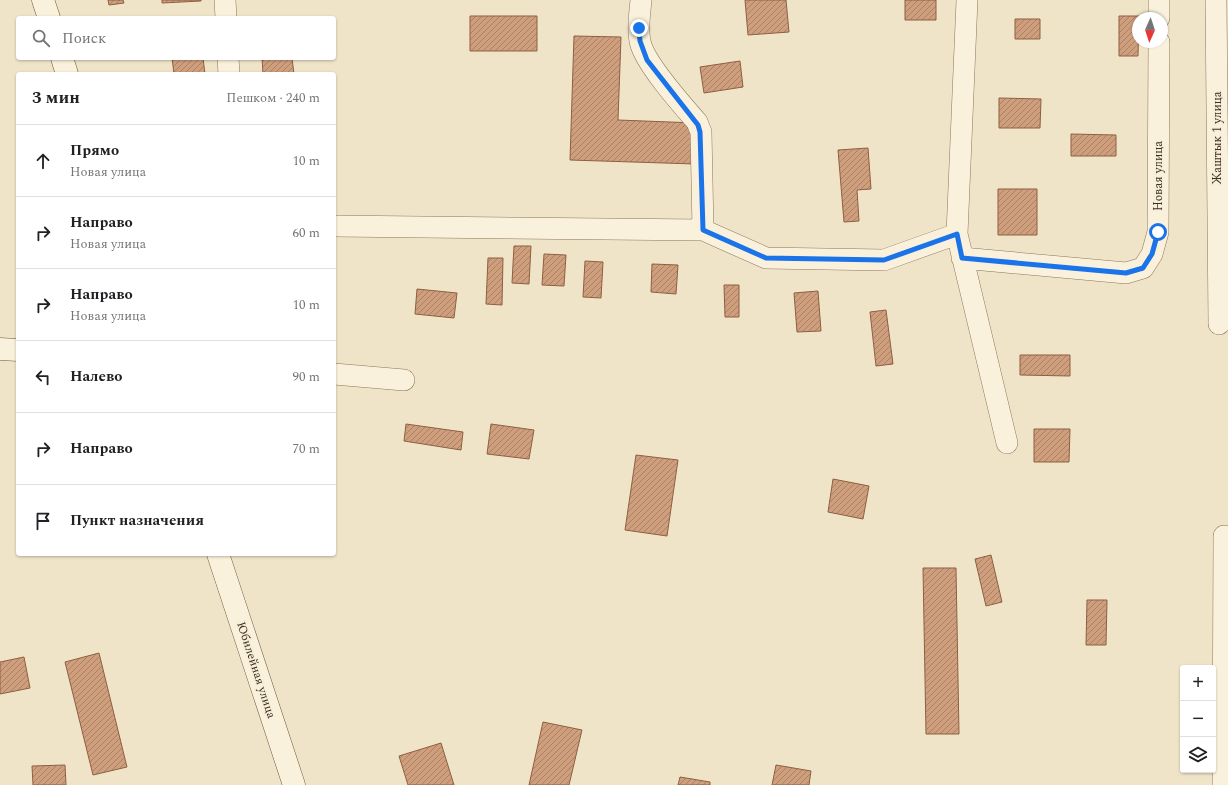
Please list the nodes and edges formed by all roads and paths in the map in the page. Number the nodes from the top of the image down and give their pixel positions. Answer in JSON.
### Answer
{"nodes":[{"id":1,"x":43,"y":0,"type":"edge"},
{"id":2,"x":225,"y":0,"type":"edge"},
{"id":3,"x":641,"y":0,"type":"edge"},
{"id":4,"x":967,"y":0,"type":"edge"},
{"id":5,"x":1159,"y":0,"type":"edge"},
{"id":6,"x":1216,"y":0,"type":"edge"},
{"id":7,"x":1159,"y":12,"type":"edge"},
{"id":8,"x":47,"y":16,"type":"edge"},
{"id":9,"x":226,"y":16,"type":"edge"},
{"id":10,"x":1159,"y":48,"type":"edge"},
{"id":11,"x":63,"y":60,"type":"edge"},
{"id":12,"x":228,"y":60,"type":"edge"},
{"id":13,"x":66,"y":72,"type":"edge"},
{"id":14,"x":229,"y":72,"type":"edge"},
{"id":15,"x":336,"y":226,"type":"edge"},
{"id":16,"x":703,"y":230,"type":"junction"},
{"id":17,"x":957,"y":234,"type":"junction"},
{"id":18,"x":962,"y":258,"type":"junction"},
{"id":19,"x":1218,"y":324,"type":"dead end"},
{"id":20,"x":0,"y":349,"type":"edge"},
{"id":21,"x":16,"y":350,"type":"edge"},
{"id":22,"x":336,"y":374,"type":"edge"},
{"id":23,"x":404,"y":380,"type":"dead end"},
{"id":24,"x":1007,"y":443,"type":"dead end"},
{"id":25,"x":1226,"y":537,"type":"edge"},
{"id":26,"x":219,"y":556,"type":"edge"},
{"id":27,"x":294,"y":785,"type":"edge"},
{"id":28,"x":1223,"y":785,"type":"edge"}],
"edges":[{"from":1,"to":8,"type":"main road"},
{"from":2,"to":9,"type":"street"},
{"from":3,"to":16,"type":"street"},
{"from":4,"to":17,"type":"street"},
{"from":5,"to":7,"type":"street"},
{"from":6,"to":19,"type":"street","name":"Жаштык 1 улица"},
{"from":10,"to":18,"type":"street","name":"Новая улица"},
{"from":11,"to":13,"type":"main road"},
{"from":12,"to":14,"type":"street"},
{"from":15,"to":16,"type":"street"},
{"from":16,"to":17,"type":"street"},
{"from":17,"to":18,"type":"street"},
{"from":18,"to":24,"type":"street"},
{"from":20,"to":21,"type":"main road"},
{"from":22,"to":23,"type":"street"},
{"from":25,"to":28,"type":"street"},
{"from":26,"to":27,"type":"main road","name":"Юбилейная улица"}]}
